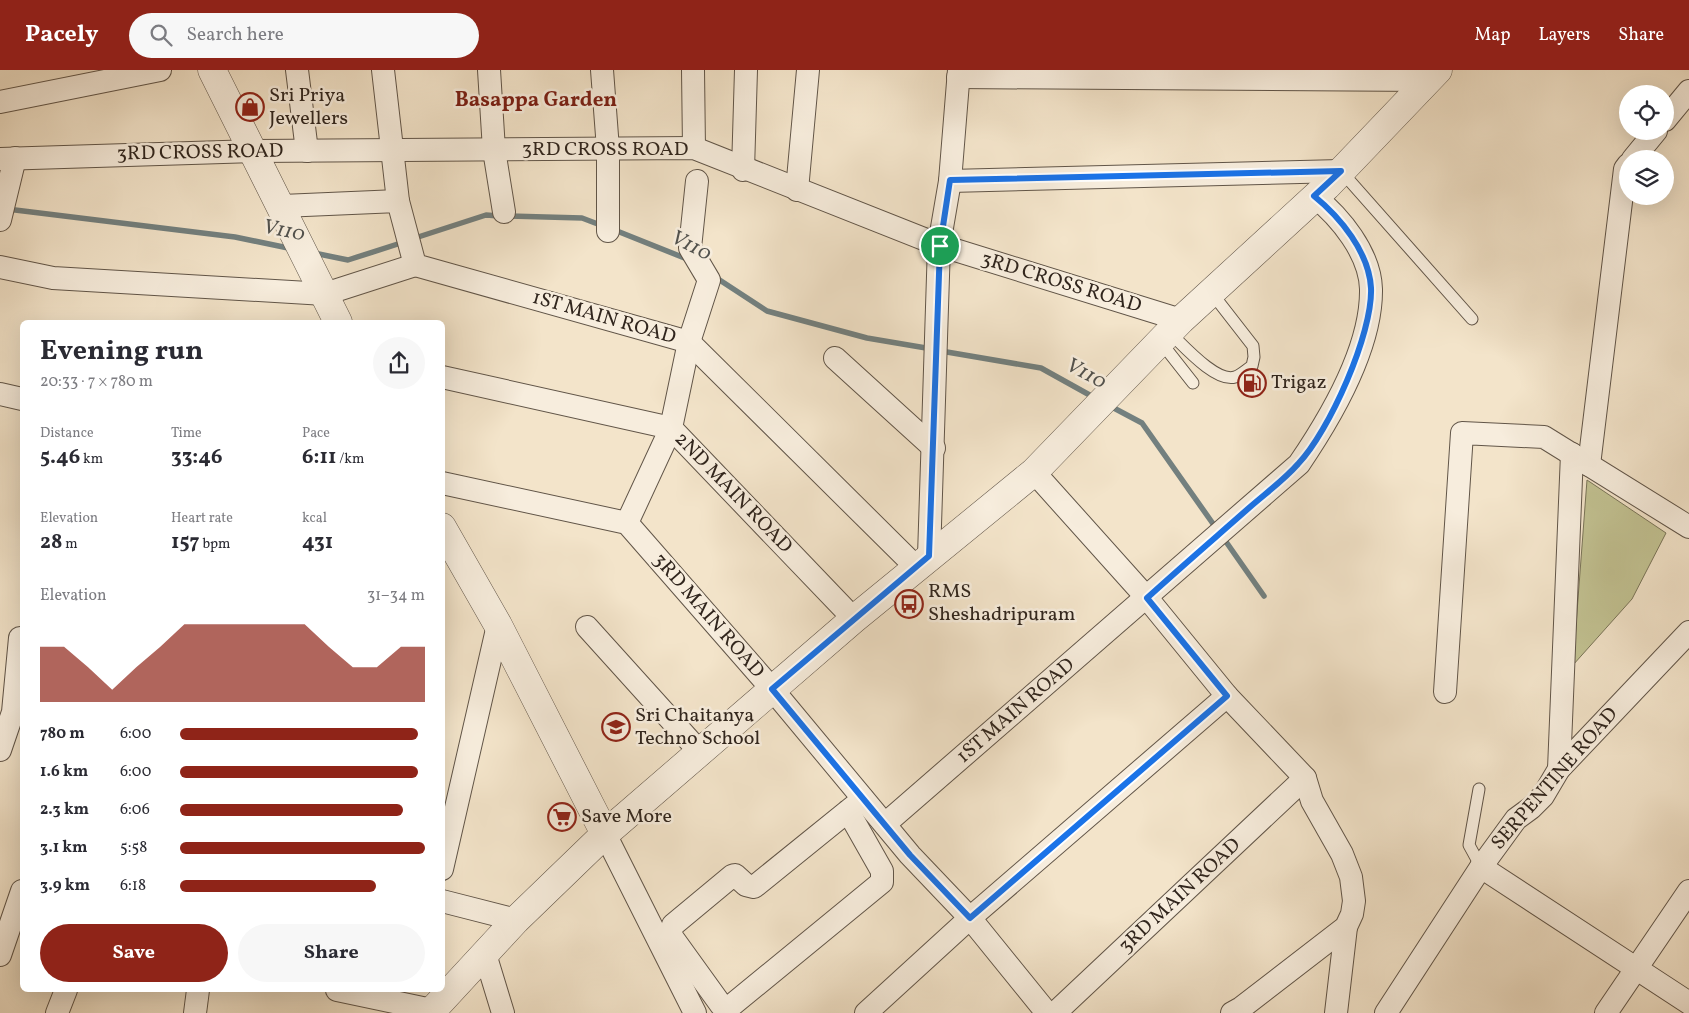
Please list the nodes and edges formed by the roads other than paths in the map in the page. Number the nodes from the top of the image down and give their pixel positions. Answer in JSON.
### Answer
{"nodes":[{"id":1,"x":160,"y":70,"type":"edge"},
{"id":2,"x":212,"y":70,"type":"edge"},
{"id":3,"x":297,"y":70,"type":"edge"},
{"id":4,"x":383,"y":70,"type":"edge"},
{"id":5,"x":489,"y":70,"type":"edge"},
{"id":6,"x":602,"y":70,"type":"edge"},
{"id":7,"x":694,"y":70,"type":"edge"},
{"id":8,"x":746,"y":70,"type":"edge"},
{"id":9,"x":808,"y":70,"type":"edge"},
{"id":10,"x":958,"y":74,"type":"edge"},
{"id":11,"x":1433,"y":75,"type":"edge"},
{"id":12,"x":1689,"y":91,"type":"edge"},
{"id":13,"x":0,"y":102,"type":"edge"},
{"id":14,"x":1674,"y":109,"type":"edge"},
{"id":15,"x":1649,"y":140,"type":"edge"},
{"id":16,"x":694,"y":148,"type":"junction"},
{"id":17,"x":608,"y":149,"type":"junction"},
{"id":18,"x":494,"y":150,"type":"junction"},
{"id":19,"x":1640,"y":150,"type":"edge"},
{"id":20,"x":255,"y":151,"type":"junction"},
{"id":21,"x":307,"y":151,"type":"junction"},
{"id":22,"x":392,"y":151,"type":"junction"},
{"id":23,"x":7,"y":159,"type":"edge"},
{"id":24,"x":743,"y":170,"type":"junction"},
{"id":25,"x":1341,"y":171,"type":"junction"},
{"id":26,"x":950,"y":180,"type":"junction"},
{"id":27,"x":697,"y":181,"type":"dead end"},
{"id":28,"x":797,"y":190,"type":"junction"},
{"id":29,"x":1314,"y":196,"type":"junction"},
{"id":30,"x":398,"y":201,"type":"junction"},
{"id":31,"x":1619,"y":205,"type":"edge"},
{"id":32,"x":282,"y":206,"type":"junction"},
{"id":33,"x":2,"y":212,"type":"edge"},
{"id":34,"x":504,"y":212,"type":"dead end"},
{"id":35,"x":608,"y":230,"type":"dead end"},
{"id":36,"x":940,"y":246,"type":"junction"},
{"id":37,"x":415,"y":265,"type":"junction"},
{"id":38,"x":0,"y":267,"type":"edge"},
{"id":39,"x":1211,"y":292,"type":"junction"},
{"id":40,"x":325,"y":294,"type":"junction"},
{"id":41,"x":1472,"y":319,"type":"dead end"},
{"id":42,"x":337,"y":320,"type":"edge"},
{"id":43,"x":1170,"y":331,"type":"junction"},
{"id":44,"x":689,"y":342,"type":"junction"},
{"id":45,"x":835,"y":358,"type":"dead end"},
{"id":46,"x":445,"y":378,"type":"edge"},
{"id":47,"x":1193,"y":383,"type":"dead end"},
{"id":48,"x":0,"y":394,"type":"edge"},
{"id":49,"x":20,"y":399,"type":"edge"},
{"id":50,"x":672,"y":428,"type":"junction"},
{"id":51,"x":934,"y":448,"type":"junction"},
{"id":52,"x":1580,"y":460,"type":"junction"},
{"id":53,"x":1034,"y":472,"type":"junction"},
{"id":54,"x":445,"y":484,"type":"edge"},
{"id":55,"x":627,"y":523,"type":"junction"},
{"id":56,"x":1689,"y":527,"type":"edge"},
{"id":57,"x":445,"y":532,"type":"edge"},
{"id":58,"x":923,"y":562,"type":"junction"},
{"id":59,"x":1147,"y":598,"type":"junction"},
{"id":60,"x":854,"y":619,"type":"junction"},
{"id":61,"x":498,"y":625,"type":"junction"},
{"id":62,"x":587,"y":628,"type":"dead end"},
{"id":63,"x":1689,"y":632,"type":"edge"},
{"id":64,"x":20,"y":638,"type":"edge"},
{"id":65,"x":772,"y":689,"type":"junction"},
{"id":66,"x":1446,"y":692,"type":"dead end"},
{"id":67,"x":1227,"y":696,"type":"junction"},
{"id":68,"x":6,"y":710,"type":"edge"},
{"id":69,"x":0,"y":750,"type":"edge"},
{"id":70,"x":700,"y":751,"type":"junction"},
{"id":71,"x":1559,"y":769,"type":"junction"},
{"id":72,"x":1305,"y":778,"type":"junction"},
{"id":73,"x":1479,"y":789,"type":"dead end"},
{"id":74,"x":856,"y":805,"type":"junction"},
{"id":75,"x":885,"y":824,"type":"junction"},
{"id":76,"x":605,"y":834,"type":"junction"},
{"id":77,"x":445,"y":856,"type":"edge"},
{"id":78,"x":1482,"y":867,"type":"junction"},
{"id":79,"x":1689,"y":891,"type":"edge"},
{"id":80,"x":20,"y":897,"type":"edge"},
{"id":81,"x":445,"y":902,"type":"edge"},
{"id":82,"x":970,"y":918,"type":"junction"},
{"id":83,"x":516,"y":920,"type":"junction"},
{"id":84,"x":1344,"y":937,"type":"junction"},
{"id":85,"x":485,"y":954,"type":"junction"},
{"id":86,"x":0,"y":956,"type":"edge"},
{"id":87,"x":1636,"y":968,"type":"junction"},
{"id":88,"x":1306,"y":977,"type":"dead end"},
{"id":89,"x":65,"y":992,"type":"edge"},
{"id":90,"x":198,"y":992,"type":"edge"},
{"id":91,"x":346,"y":992,"type":"edge"},
{"id":92,"x":1689,"y":1003,"type":"edge"},
{"id":93,"x":431,"y":1012,"type":"edge"},
{"id":94,"x":57,"y":1013,"type":"edge"},
{"id":95,"x":195,"y":1013,"type":"edge"},
{"id":96,"x":503,"y":1013,"type":"edge"},
{"id":97,"x":695,"y":1013,"type":"edge"},
{"id":98,"x":866,"y":1013,"type":"edge"},
{"id":99,"x":1047,"y":1013,"type":"edge"},
{"id":100,"x":1055,"y":1013,"type":"edge"},
{"id":101,"x":1232,"y":1013,"type":"edge"},
{"id":102,"x":1336,"y":1013,"type":"edge"},
{"id":103,"x":1386,"y":1013,"type":"edge"},
{"id":104,"x":1606,"y":1013,"type":"edge"}],
"edges":[{"from":1,"to":13,"type":"street"},
{"from":2,"to":20,"type":"street"},
{"from":3,"to":21,"type":"street"},
{"from":4,"to":22,"type":"street"},
{"from":5,"to":18,"type":"street"},
{"from":6,"to":17,"type":"street"},
{"from":7,"to":16,"type":"street"},
{"from":8,"to":24,"type":"street"},
{"from":9,"to":28,"type":"street"},
{"from":10,"to":11,"type":"street"},
{"from":10,"to":26,"type":"street"},
{"from":11,"to":25,"type":"street"},
{"from":12,"to":14,"type":"street"},
{"from":15,"to":19,"type":"street"},
{"from":16,"to":17,"type":"street","name":"3RD CROSS ROAD"},
{"from":16,"to":24,"type":"street","name":"3RD CROSS ROAD"},
{"from":17,"to":18,"type":"street","name":"3RD CROSS ROAD"},
{"from":17,"to":35,"type":"street"},
{"from":18,"to":22,"type":"street","name":"3RD CROSS ROAD"},
{"from":18,"to":34,"type":"street"},
{"from":20,"to":21,"type":"street","name":"3RD CROSS ROAD"},
{"from":20,"to":23,"type":"street","name":"3RD CROSS ROAD"},
{"from":20,"to":32,"type":"street"},
{"from":21,"to":22,"type":"street","name":"3RD CROSS ROAD"},
{"from":22,"to":30,"type":"street"},
{"from":23,"to":33,"type":"street"},
{"from":24,"to":28,"type":"street","name":"3RD CROSS ROAD"},
{"from":25,"to":26,"type":"street"},
{"from":25,"to":29,"type":"street"},
{"from":25,"to":41,"type":"lane"},
{"from":26,"to":36,"type":"street"},
{"from":27,"to":44,"type":"street"},
{"from":28,"to":36,"type":"street","name":"3RD CROSS ROAD"},
{"from":29,"to":39,"type":"street"},
{"from":29,"to":59,"type":"street","name":"1ST MAIN ROAD"},
{"from":30,"to":32,"type":"street"},
{"from":30,"to":37,"type":"street"},
{"from":31,"to":52,"type":"street"},
{"from":32,"to":40,"type":"street"},
{"from":36,"to":43,"type":"street","name":"3RD CROSS ROAD"},
{"from":36,"to":51,"type":"street"},
{"from":37,"to":40,"type":"street"},
{"from":37,"to":44,"type":"street","name":"1ST MAIN ROAD"},
{"from":38,"to":40,"type":"street"},
{"from":39,"to":43,"type":"street"},
{"from":39,"to":43,"type":"lane"},
{"from":40,"to":42,"type":"street"},
{"from":43,"to":47,"type":"lane"},
{"from":43,"to":53,"type":"street"},
{"from":44,"to":50,"type":"street"},
{"from":44,"to":58,"type":"street","name":"1ST MAIN ROAD"},
{"from":45,"to":51,"type":"street"},
{"from":46,"to":50,"type":"street","name":"2ND MAIN ROAD"},
{"from":48,"to":49,"type":"street"},
{"from":50,"to":55,"type":"street"},
{"from":50,"to":60,"type":"street","name":"2ND MAIN ROAD"},
{"from":51,"to":58,"type":"street"},
{"from":52,"to":56,"type":"street"},
{"from":52,"to":66,"type":"street"},
{"from":52,"to":71,"type":"street"},
{"from":53,"to":58,"type":"street"},
{"from":53,"to":59,"type":"street"},
{"from":54,"to":55,"type":"street"},
{"from":55,"to":65,"type":"street","name":"3RD MAIN ROAD"},
{"from":57,"to":61,"type":"street"},
{"from":58,"to":60,"type":"street"},
{"from":59,"to":67,"type":"street"},
{"from":59,"to":75,"type":"street","name":"1ST MAIN ROAD"},
{"from":60,"to":65,"type":"street"},
{"from":61,"to":76,"type":"street"},
{"from":61,"to":77,"type":"street"},
{"from":62,"to":70,"type":"street"},
{"from":63,"to":71,"type":"street","name":"SERPENTINE ROAD"},
{"from":64,"to":68,"type":"street"},
{"from":65,"to":70,"type":"street"},
{"from":65,"to":74,"type":"street","name":"3RD MAIN ROAD"},
{"from":67,"to":72,"type":"street"},
{"from":67,"to":82,"type":"street"},
{"from":68,"to":69,"type":"street"},
{"from":70,"to":76,"type":"street"},
{"from":71,"to":78,"type":"street","name":"SERPENTINE ROAD"},
{"from":72,"to":84,"type":"street"},
{"from":72,"to":100,"type":"street","name":"3RD MAIN ROAD"},
{"from":73,"to":78,"type":"lane"},
{"from":74,"to":74,"type":"street"},
{"from":74,"to":75,"type":"street","name":"3RD MAIN ROAD"},
{"from":75,"to":82,"type":"street","name":"3RD MAIN ROAD"},
{"from":76,"to":83,"type":"street"},
{"from":76,"to":97,"type":"street"},
{"from":78,"to":87,"type":"street"},
{"from":78,"to":103,"type":"street","name":"SERPENTINE ROAD"},
{"from":79,"to":87,"type":"street"},
{"from":80,"to":86,"type":"street"},
{"from":81,"to":83,"type":"street"},
{"from":82,"to":98,"type":"street"},
{"from":82,"to":99,"type":"street","name":"3RD MAIN ROAD"},
{"from":83,"to":85,"type":"street"},
{"from":84,"to":88,"type":"street"},
{"from":84,"to":101,"type":"street"},
{"from":84,"to":102,"type":"street"},
{"from":85,"to":93,"type":"street"},
{"from":85,"to":96,"type":"street"},
{"from":87,"to":92,"type":"street"},
{"from":87,"to":104,"type":"street"},
{"from":89,"to":94,"type":"street"},
{"from":90,"to":95,"type":"street"},
{"from":91,"to":93,"type":"street"}]}
